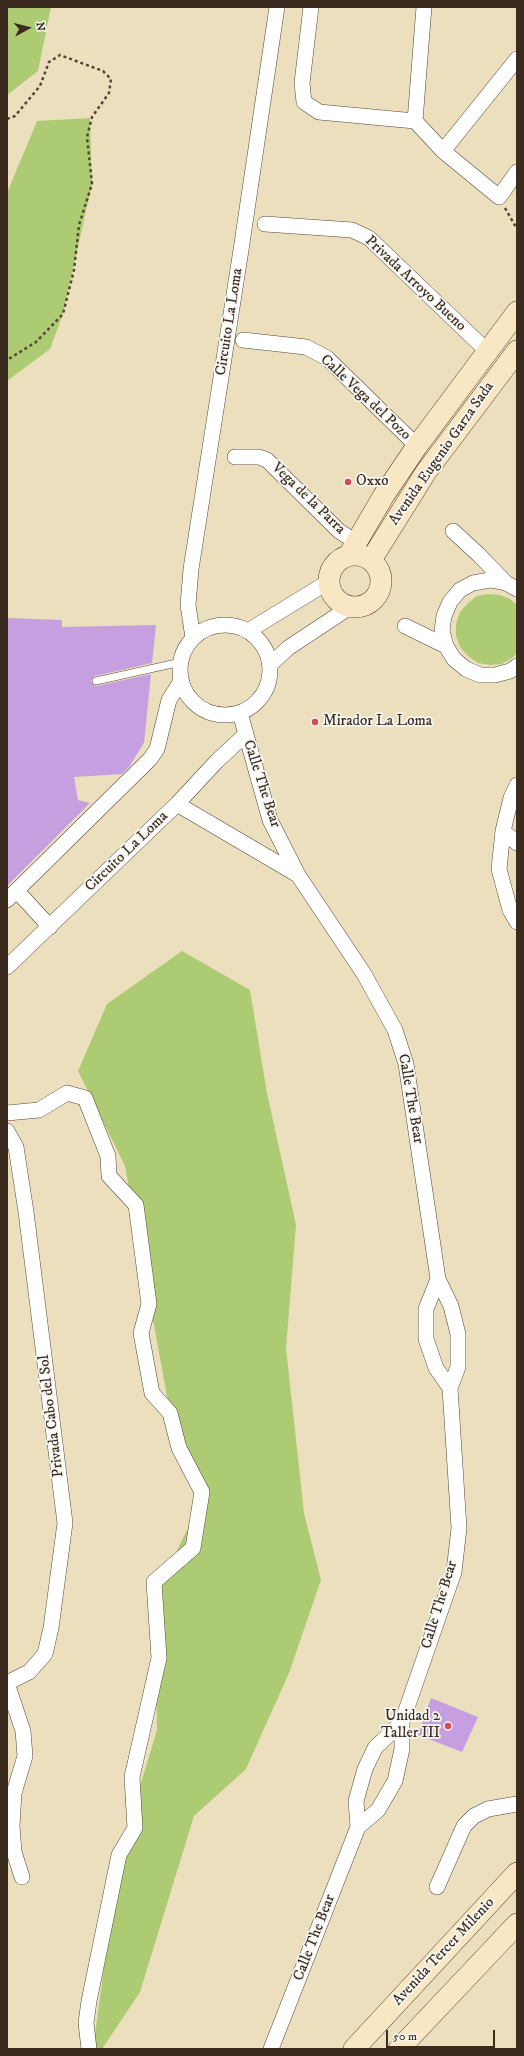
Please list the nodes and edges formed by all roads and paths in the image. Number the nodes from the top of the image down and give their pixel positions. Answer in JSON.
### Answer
{"nodes":[{"id":1,"x":277,"y":7,"type":"edge"},
{"id":2,"x":311,"y":7,"type":"edge"},
{"id":3,"x":424,"y":7,"type":"edge"},
{"id":4,"x":517,"y":60,"type":"edge"},
{"id":5,"x":7,"y":119,"type":"edge"},
{"id":6,"x":415,"y":121,"type":"junction"},
{"id":7,"x":443,"y":151,"type":"junction"},
{"id":8,"x":517,"y":172,"type":"edge"},
{"id":9,"x":499,"y":197,"type":"junction"},
{"id":10,"x":265,"y":224,"type":"dead end"},
{"id":11,"x":517,"y":229,"type":"edge"},
{"id":12,"x":517,"y":312,"type":"edge"},
{"id":13,"x":242,"y":340,"type":"dead end"},
{"id":14,"x":487,"y":351,"type":"junction"},
{"id":15,"x":517,"y":351,"type":"edge"},
{"id":16,"x":7,"y":360,"type":"edge"},
{"id":17,"x":437,"y":420,"type":"junction"},
{"id":18,"x":454,"y":433,"type":"junction"},
{"id":19,"x":417,"y":446,"type":"junction"},
{"id":20,"x":235,"y":457,"type":"dead end"},
{"id":21,"x":453,"y":531,"type":"dead end"},
{"id":22,"x":353,"y":549,"type":"junction"},
{"id":23,"x":371,"y":560,"type":"junction"},
{"id":24,"x":328,"y":582,"type":"junction"},
{"id":25,"x":511,"y":586,"type":"edge"},
{"id":26,"x":350,"y":607,"type":"junction"},
{"id":27,"x":405,"y":626,"type":"dead end"},
{"id":28,"x":248,"y":631,"type":"junction"},
{"id":29,"x":193,"y":638,"type":"junction"},
{"id":30,"x":446,"y":646,"type":"junction"},
{"id":31,"x":181,"y":662,"type":"junction"},
{"id":32,"x":270,"y":665,"type":"junction"},
{"id":33,"x":517,"y":666,"type":"edge"},
{"id":34,"x":96,"y":681,"type":"dead end"},
{"id":35,"x":181,"y":681,"type":"junction"},
{"id":36,"x":240,"y":713,"type":"junction"},
{"id":37,"x":245,"y":735,"type":"junction"},
{"id":38,"x":517,"y":786,"type":"edge"},
{"id":39,"x":177,"y":804,"type":"junction"},
{"id":40,"x":502,"y":832,"type":"junction"},
{"id":41,"x":517,"y":843,"type":"edge"},
{"id":42,"x":298,"y":875,"type":"junction"},
{"id":43,"x":12,"y":896,"type":"edge"},
{"id":44,"x":517,"y":922,"type":"edge"},
{"id":45,"x":50,"y":927,"type":"junction"},
{"id":46,"x":7,"y":967,"type":"edge"},
{"id":47,"x":7,"y":1113,"type":"edge"},
{"id":48,"x":7,"y":1131,"type":"edge"},
{"id":49,"x":438,"y":1279,"type":"junction"},
{"id":50,"x":450,"y":1388,"type":"junction"},
{"id":51,"x":7,"y":1683,"type":"edge"},
{"id":52,"x":402,"y":1722,"type":"junction"},
{"id":53,"x":517,"y":1804,"type":"edge"},
{"id":54,"x":358,"y":1827,"type":"junction"},
{"id":55,"x":517,"y":1873,"type":"edge"},
{"id":56,"x":22,"y":1877,"type":"dead end"},
{"id":57,"x":437,"y":1887,"type":"dead end"},
{"id":58,"x":517,"y":1924,"type":"edge"},
{"id":59,"x":89,"y":2049,"type":"edge"},
{"id":60,"x":271,"y":2049,"type":"edge"},
{"id":61,"x":354,"y":2049,"type":"edge"},
{"id":62,"x":399,"y":2049,"type":"edge"}],
"edges":[{"from":1,"to":29,"type":"street","name":"Circuito La Loma"},
{"from":2,"to":6,"type":"street"},
{"from":3,"to":6,"type":"street"},
{"from":4,"to":7,"type":"street"},
{"from":5,"to":16,"type":"path"},
{"from":6,"to":7,"type":"street"},
{"from":7,"to":9,"type":"street"},
{"from":8,"to":9,"type":"street"},
{"from":9,"to":11,"type":"path"},
{"from":10,"to":14,"type":"street","name":"Privada Arroyo Bueno"},
{"from":12,"to":14,"type":"street","name":"Avenida Eugenio Garza Sada"},
{"from":13,"to":19,"type":"street","name":"Calle Vega del Pozo"},
{"from":14,"to":17,"type":"street","name":"Avenida Eugenio Garza Sada"},
{"from":15,"to":18,"type":"street","name":"Avenida Eugenio Garza Sada"},
{"from":17,"to":18,"type":"street"},
{"from":17,"to":19,"type":"street","name":"Avenida Eugenio Garza Sada"},
{"from":18,"to":23,"type":"street","name":"Avenida Eugenio Garza Sada"},
{"from":19,"to":22,"type":"street","name":"Avenida Eugenio Garza Sada"},
{"from":20,"to":22,"type":"street","name":"Vega de la Parra"},
{"from":21,"to":25,"type":"street"},
{"from":22,"to":23,"type":"street"},
{"from":22,"to":24,"type":"street"},
{"from":23,"to":26,"type":"street"},
{"from":24,"to":26,"type":"street"},
{"from":24,"to":28,"type":"street"},
{"from":25,"to":30,"type":"street"},
{"from":26,"to":32,"type":"street"},
{"from":27,"to":30,"type":"street"},
{"from":28,"to":29,"type":"street"},
{"from":28,"to":32,"type":"street"},
{"from":29,"to":31,"type":"street"},
{"from":30,"to":33,"type":"street"},
{"from":31,"to":34,"type":"lane"},
{"from":31,"to":35,"type":"street"},
{"from":32,"to":36,"type":"street"},
{"from":35,"to":36,"type":"street"},
{"from":35,"to":43,"type":"street"},
{"from":36,"to":37,"type":"street","name":"Calle The Bear"},
{"from":37,"to":39,"type":"street","name":"Circuito La Loma"},
{"from":37,"to":42,"type":"street","name":"Calle The Bear"},
{"from":38,"to":40,"type":"street"},
{"from":39,"to":42,"type":"street","name":"Calle The Bear"},
{"from":39,"to":45,"type":"street","name":"Circuito La Loma"},
{"from":40,"to":41,"type":"street"},
{"from":40,"to":44,"type":"street"},
{"from":42,"to":49,"type":"street","name":"Calle The Bear"},
{"from":43,"to":45,"type":"street"},
{"from":45,"to":46,"type":"street","name":"Circuito La Loma"},
{"from":47,"to":59,"type":"street"},
{"from":48,"to":51,"type":"street","name":"Privada Cabo del Sol"},
{"from":49,"to":50,"type":"street","name":"Calle The Bear"},
{"from":49,"to":50,"type":"street"},
{"from":50,"to":52,"type":"street","name":"Calle The Bear"},
{"from":51,"to":56,"type":"street"},
{"from":52,"to":54,"type":"street","name":"Calle The Bear"},
{"from":52,"to":54,"type":"street","name":"Calle The Bear"},
{"from":53,"to":57,"type":"street"},
{"from":54,"to":60,"type":"street","name":"Calle The Bear"},
{"from":55,"to":61,"type":"street","name":"Avenida Tercer Milenio"},
{"from":58,"to":62,"type":"street"}]}
